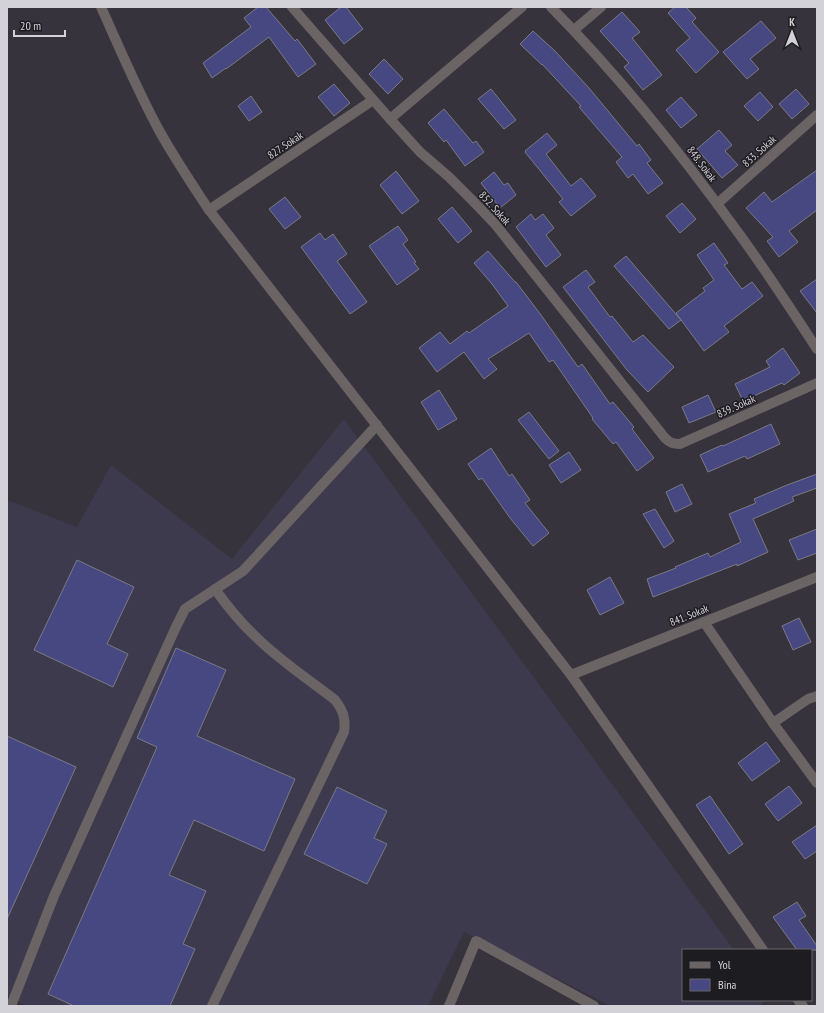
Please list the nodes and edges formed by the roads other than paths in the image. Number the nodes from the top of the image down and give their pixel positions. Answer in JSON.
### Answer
{"nodes":[{"id":1,"x":101,"y":7,"type":"edge"},
{"id":2,"x":292,"y":7,"type":"edge"},
{"id":3,"x":522,"y":7,"type":"edge"},
{"id":4,"x":551,"y":7,"type":"edge"},
{"id":5,"x":601,"y":7,"type":"edge"},
{"id":6,"x":574,"y":30,"type":"junction"},
{"id":7,"x":373,"y":100,"type":"junction"},
{"id":8,"x":817,"y":115,"type":"edge"},
{"id":9,"x":390,"y":119,"type":"junction"},
{"id":10,"x":717,"y":204,"type":"junction"},
{"id":11,"x":209,"y":210,"type":"junction"},
{"id":12,"x":817,"y":349,"type":"edge"},
{"id":13,"x":817,"y":383,"type":"edge"},
{"id":14,"x":376,"y":425,"type":"junction"},
{"id":15,"x":665,"y":438,"type":"joint"},
{"id":16,"x":817,"y":577,"type":"edge"},
{"id":17,"x":215,"y":589,"type":"junction"},
{"id":18,"x":704,"y":622,"type":"junction"},
{"id":19,"x":571,"y":675,"type":"junction"},
{"id":20,"x":817,"y":696,"type":"edge"},
{"id":21,"x":773,"y":722,"type":"junction"},
{"id":22,"x":817,"y":783,"type":"edge"},
{"id":23,"x":762,"y":949,"type":"edge"},
{"id":24,"x":11,"y":1006,"type":"edge"},
{"id":25,"x":212,"y":1006,"type":"edge"},
{"id":26,"x":449,"y":1006,"type":"edge"},
{"id":27,"x":594,"y":1006,"type":"edge"}],
"edges":[{"from":1,"to":11,"type":"street"},
{"from":2,"to":7,"type":"street","name":"852. Sokak"},
{"from":3,"to":9,"type":"street"},
{"from":4,"to":6,"type":"street","name":"848. Sokak"},
{"from":5,"to":6,"type":"street"},
{"from":6,"to":10,"type":"street","name":"848. Sokak"},
{"from":7,"to":9,"type":"street","name":"852. Sokak"},
{"from":7,"to":11,"type":"street","name":"827. Sokak"},
{"from":8,"to":10,"type":"street","name":"833. Sokak"},
{"from":9,"to":15,"type":"street","name":"852. Sokak"},
{"from":10,"to":12,"type":"street","name":"848. Sokak"},
{"from":11,"to":14,"type":"street"},
{"from":13,"to":15,"type":"street","name":"839. Sokak"},
{"from":14,"to":17,"type":"street"},
{"from":14,"to":19,"type":"street"},
{"from":16,"to":18,"type":"street","name":"841. Sokak"},
{"from":17,"to":24,"type":"street"},
{"from":17,"to":25,"type":"street"},
{"from":18,"to":19,"type":"street","name":"841. Sokak"},
{"from":18,"to":21,"type":"street"},
{"from":19,"to":23,"type":"street"},
{"from":20,"to":21,"type":"street"},
{"from":21,"to":22,"type":"street"},
{"from":26,"to":27,"type":"street"}]}
